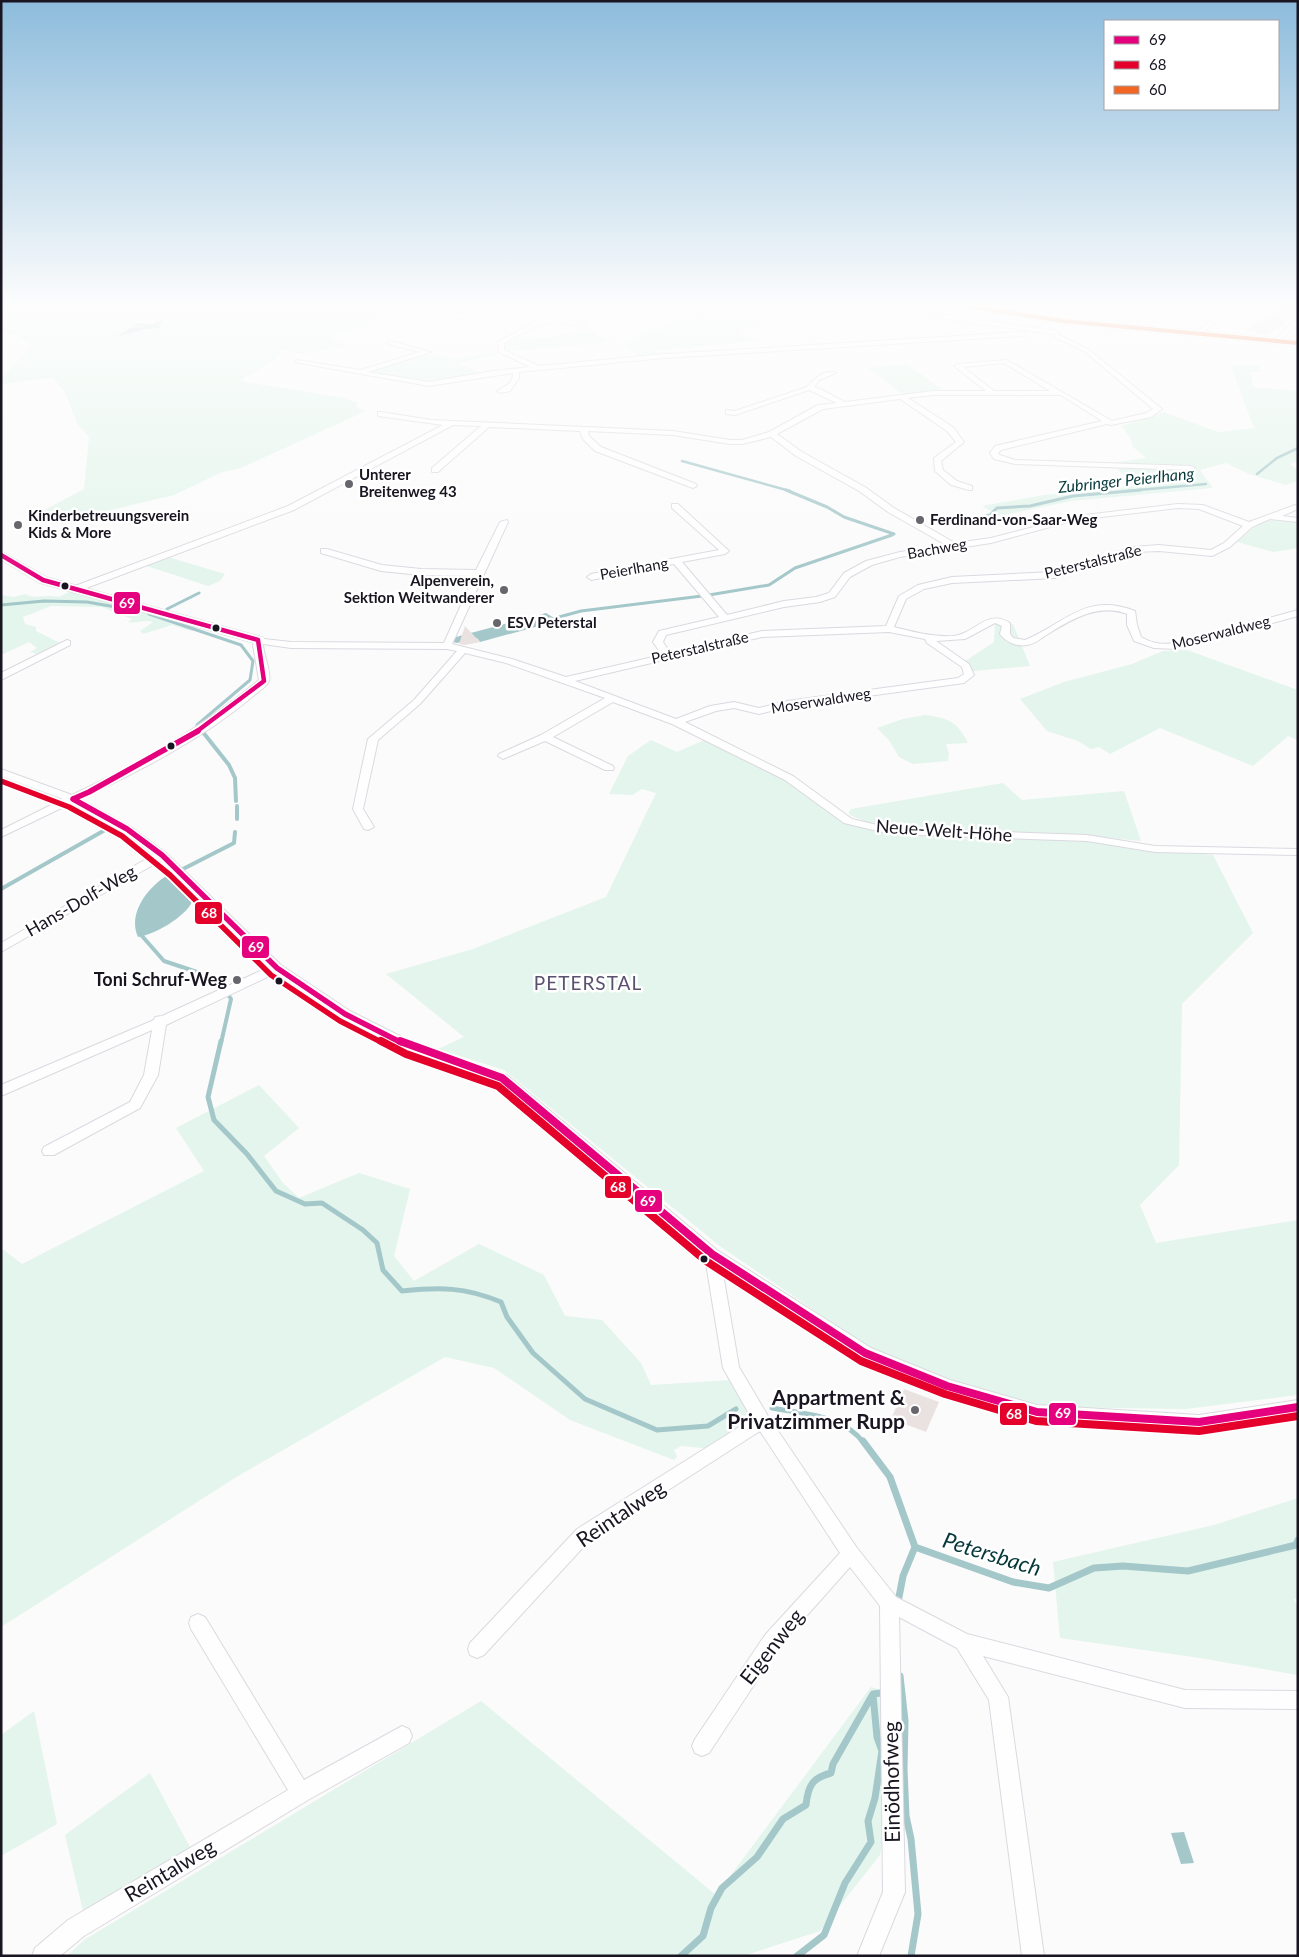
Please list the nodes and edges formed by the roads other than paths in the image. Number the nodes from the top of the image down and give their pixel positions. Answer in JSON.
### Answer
{"nodes":[{"id":1,"x":790,"y":394,"type":"edge"},
{"id":2,"x":826,"y":394,"type":"edge"},
{"id":3,"x":922,"y":394,"type":"edge"},
{"id":4,"x":1064,"y":394,"type":"edge"},
{"id":5,"x":1140,"y":394,"type":"edge"},
{"id":6,"x":901,"y":397,"type":"junction"},
{"id":7,"x":844,"y":404,"type":"junction"},
{"id":8,"x":729,"y":412,"type":"dead end"},
{"id":9,"x":381,"y":414,"type":"dead end"},
{"id":10,"x":1106,"y":422,"type":"junction"},
{"id":11,"x":450,"y":424,"type":"junction"},
{"id":12,"x":487,"y":425,"type":"junction"},
{"id":13,"x":583,"y":429,"type":"junction"},
{"id":14,"x":772,"y":434,"type":"junction"},
{"id":15,"x":1191,"y":468,"type":"dead end"},
{"id":16,"x":436,"y":470,"type":"dead end"},
{"id":17,"x":693,"y":486,"type":"dead end"},
{"id":18,"x":969,"y":488,"type":"dead end"},
{"id":19,"x":674,"y":506,"type":"dead end"},
{"id":20,"x":1298,"y":506,"type":"edge"},
{"id":21,"x":1270,"y":517,"type":"junction"},
{"id":22,"x":1298,"y":520,"type":"edge"},
{"id":23,"x":504,"y":522,"type":"dead end"},
{"id":24,"x":1250,"y":526,"type":"junction"},
{"id":25,"x":952,"y":545,"type":"junction"},
{"id":26,"x":324,"y":551,"type":"dead end"},
{"id":27,"x":1,"y":555,"type":"edge"},
{"id":28,"x":677,"y":562,"type":"junction"},
{"id":29,"x":479,"y":573,"type":"junction"},
{"id":30,"x":590,"y":577,"type":"dead end"},
{"id":31,"x":78,"y":588,"type":"junction"},
{"id":32,"x":1298,"y":613,"type":"edge"},
{"id":33,"x":724,"y":617,"type":"junction"},
{"id":34,"x":888,"y":629,"type":"junction"},
{"id":35,"x":928,"y":638,"type":"junction"},
{"id":36,"x":258,"y":640,"type":"junction"},
{"id":37,"x":66,"y":643,"type":"dead end"},
{"id":38,"x":447,"y":646,"type":"junction"},
{"id":39,"x":464,"y":650,"type":"junction"},
{"id":40,"x":667,"y":655,"type":"junction"},
{"id":41,"x":1,"y":677,"type":"edge"},
{"id":42,"x":565,"y":680,"type":"junction"},
{"id":43,"x":614,"y":697,"type":"junction"},
{"id":44,"x":676,"y":722,"type":"junction"},
{"id":45,"x":545,"y":737,"type":"junction"},
{"id":46,"x":503,"y":756,"type":"dead end"},
{"id":47,"x":609,"y":768,"type":"dead end"},
{"id":48,"x":1,"y":772,"type":"edge"},
{"id":49,"x":73,"y":799,"type":"junction"},
{"id":50,"x":368,"y":827,"type":"dead end"},
{"id":51,"x":1,"y":834,"type":"edge"},
{"id":52,"x":1298,"y":852,"type":"edge"},
{"id":53,"x":162,"y":855,"type":"junction"},
{"id":54,"x":1,"y":948,"type":"edge"},
{"id":55,"x":277,"y":968,"type":"junction"},
{"id":56,"x":160,"y":1020,"type":"junction"},
{"id":57,"x":1,"y":1091,"type":"edge"},
{"id":58,"x":49,"y":1152,"type":"dead end"},
{"id":59,"x":712,"y":1254,"type":"junction"},
{"id":60,"x":1298,"y":1407,"type":"edge"},
{"id":61,"x":762,"y":1421,"type":"junction"},
{"id":62,"x":851,"y":1554,"type":"junction"},
{"id":63,"x":889,"y":1603,"type":"junction"},
{"id":64,"x":198,"y":1623,"type":"dead end"},
{"id":65,"x":964,"y":1642,"type":"junction"},
{"id":66,"x":477,"y":1650,"type":"dead end"},
{"id":67,"x":1298,"y":1700,"type":"edge"},
{"id":68,"x":402,"y":1736,"type":"dead end"},
{"id":69,"x":702,"y":1746,"type":"dead end"},
{"id":70,"x":301,"y":1793,"type":"junction"},
{"id":71,"x":43,"y":1956,"type":"edge"},
{"id":72,"x":868,"y":1956,"type":"edge"},
{"id":73,"x":1033,"y":1956,"type":"edge"}],
"edges":[{"from":1,"to":8,"type":"street"},
{"from":2,"to":7,"type":"street"},
{"from":3,"to":6,"type":"street"},
{"from":4,"to":10,"type":"street"},
{"from":5,"to":10,"type":"street"},
{"from":6,"to":7,"type":"street"},
{"from":6,"to":18,"type":"street"},
{"from":7,"to":14,"type":"street"},
{"from":9,"to":11,"type":"street"},
{"from":10,"to":15,"type":"street"},
{"from":11,"to":12,"type":"street"},
{"from":11,"to":31,"type":"street"},
{"from":12,"to":13,"type":"street"},
{"from":12,"to":16,"type":"street"},
{"from":13,"to":14,"type":"street"},
{"from":13,"to":17,"type":"street"},
{"from":14,"to":25,"type":"street"},
{"from":19,"to":28,"type":"street","name":"Peierlhang"},
{"from":20,"to":21,"type":"street"},
{"from":21,"to":22,"type":"street"},
{"from":21,"to":24,"type":"street","name":"Peterstalstraße"},
{"from":23,"to":29,"type":"street"},
{"from":24,"to":25,"type":"street","name":"Bachweg"},
{"from":24,"to":34,"type":"street","name":"Peterstalstraße"},
{"from":25,"to":33,"type":"street","name":"Bachweg"},
{"from":26,"to":29,"type":"street"},
{"from":27,"to":31,"type":"main road"},
{"from":28,"to":30,"type":"street","name":"Peierlhang"},
{"from":28,"to":33,"type":"street","name":"Peierlhang"},
{"from":29,"to":38,"type":"street"},
{"from":31,"to":36,"type":"main road"},
{"from":32,"to":35,"type":"street","name":"Moserwaldweg"},
{"from":33,"to":40,"type":"street","name":"Bachweg"},
{"from":34,"to":35,"type":"street","name":"Moserwaldweg"},
{"from":34,"to":40,"type":"street","name":"Peterstalstraße"},
{"from":35,"to":44,"type":"street","name":"Moserwaldweg"},
{"from":36,"to":38,"type":"street"},
{"from":36,"to":49,"type":"street"},
{"from":37,"to":41,"type":"street"},
{"from":38,"to":39,"type":"street"},
{"from":39,"to":42,"type":"street"},
{"from":39,"to":50,"type":"street"},
{"from":40,"to":42,"type":"street","name":"Peterstalstraße"},
{"from":42,"to":43,"type":"street","name":"Neue-Welt-Höhe"},
{"from":43,"to":44,"type":"street","name":"Neue-Welt-Höhe"},
{"from":43,"to":45,"type":"street"},
{"from":44,"to":52,"type":"street","name":"Neue-Welt-Höhe"},
{"from":45,"to":46,"type":"street"},
{"from":45,"to":47,"type":"street"},
{"from":48,"to":49,"type":"street"},
{"from":49,"to":51,"type":"street"},
{"from":49,"to":53,"type":"street"},
{"from":53,"to":54,"type":"street","name":"Hans-Dolf-Weg"},
{"from":53,"to":55,"type":"street"},
{"from":55,"to":56,"type":"street"},
{"from":55,"to":59,"type":"street"},
{"from":56,"to":57,"type":"street"},
{"from":56,"to":58,"type":"street"},
{"from":59,"to":60,"type":"street"},
{"from":59,"to":61,"type":"street"},
{"from":61,"to":62,"type":"street"},
{"from":61,"to":66,"type":"street","name":"Reintalweg"},
{"from":62,"to":63,"type":"street"},
{"from":62,"to":69,"type":"street","name":"Eigenweg"},
{"from":63,"to":65,"type":"street"},
{"from":63,"to":72,"type":"street","name":"Einödhofweg"},
{"from":64,"to":70,"type":"street"},
{"from":65,"to":67,"type":"street"},
{"from":65,"to":73,"type":"street"},
{"from":68,"to":70,"type":"street","name":"Reintalweg"},
{"from":70,"to":71,"type":"street","name":"Reintalweg"}]}
